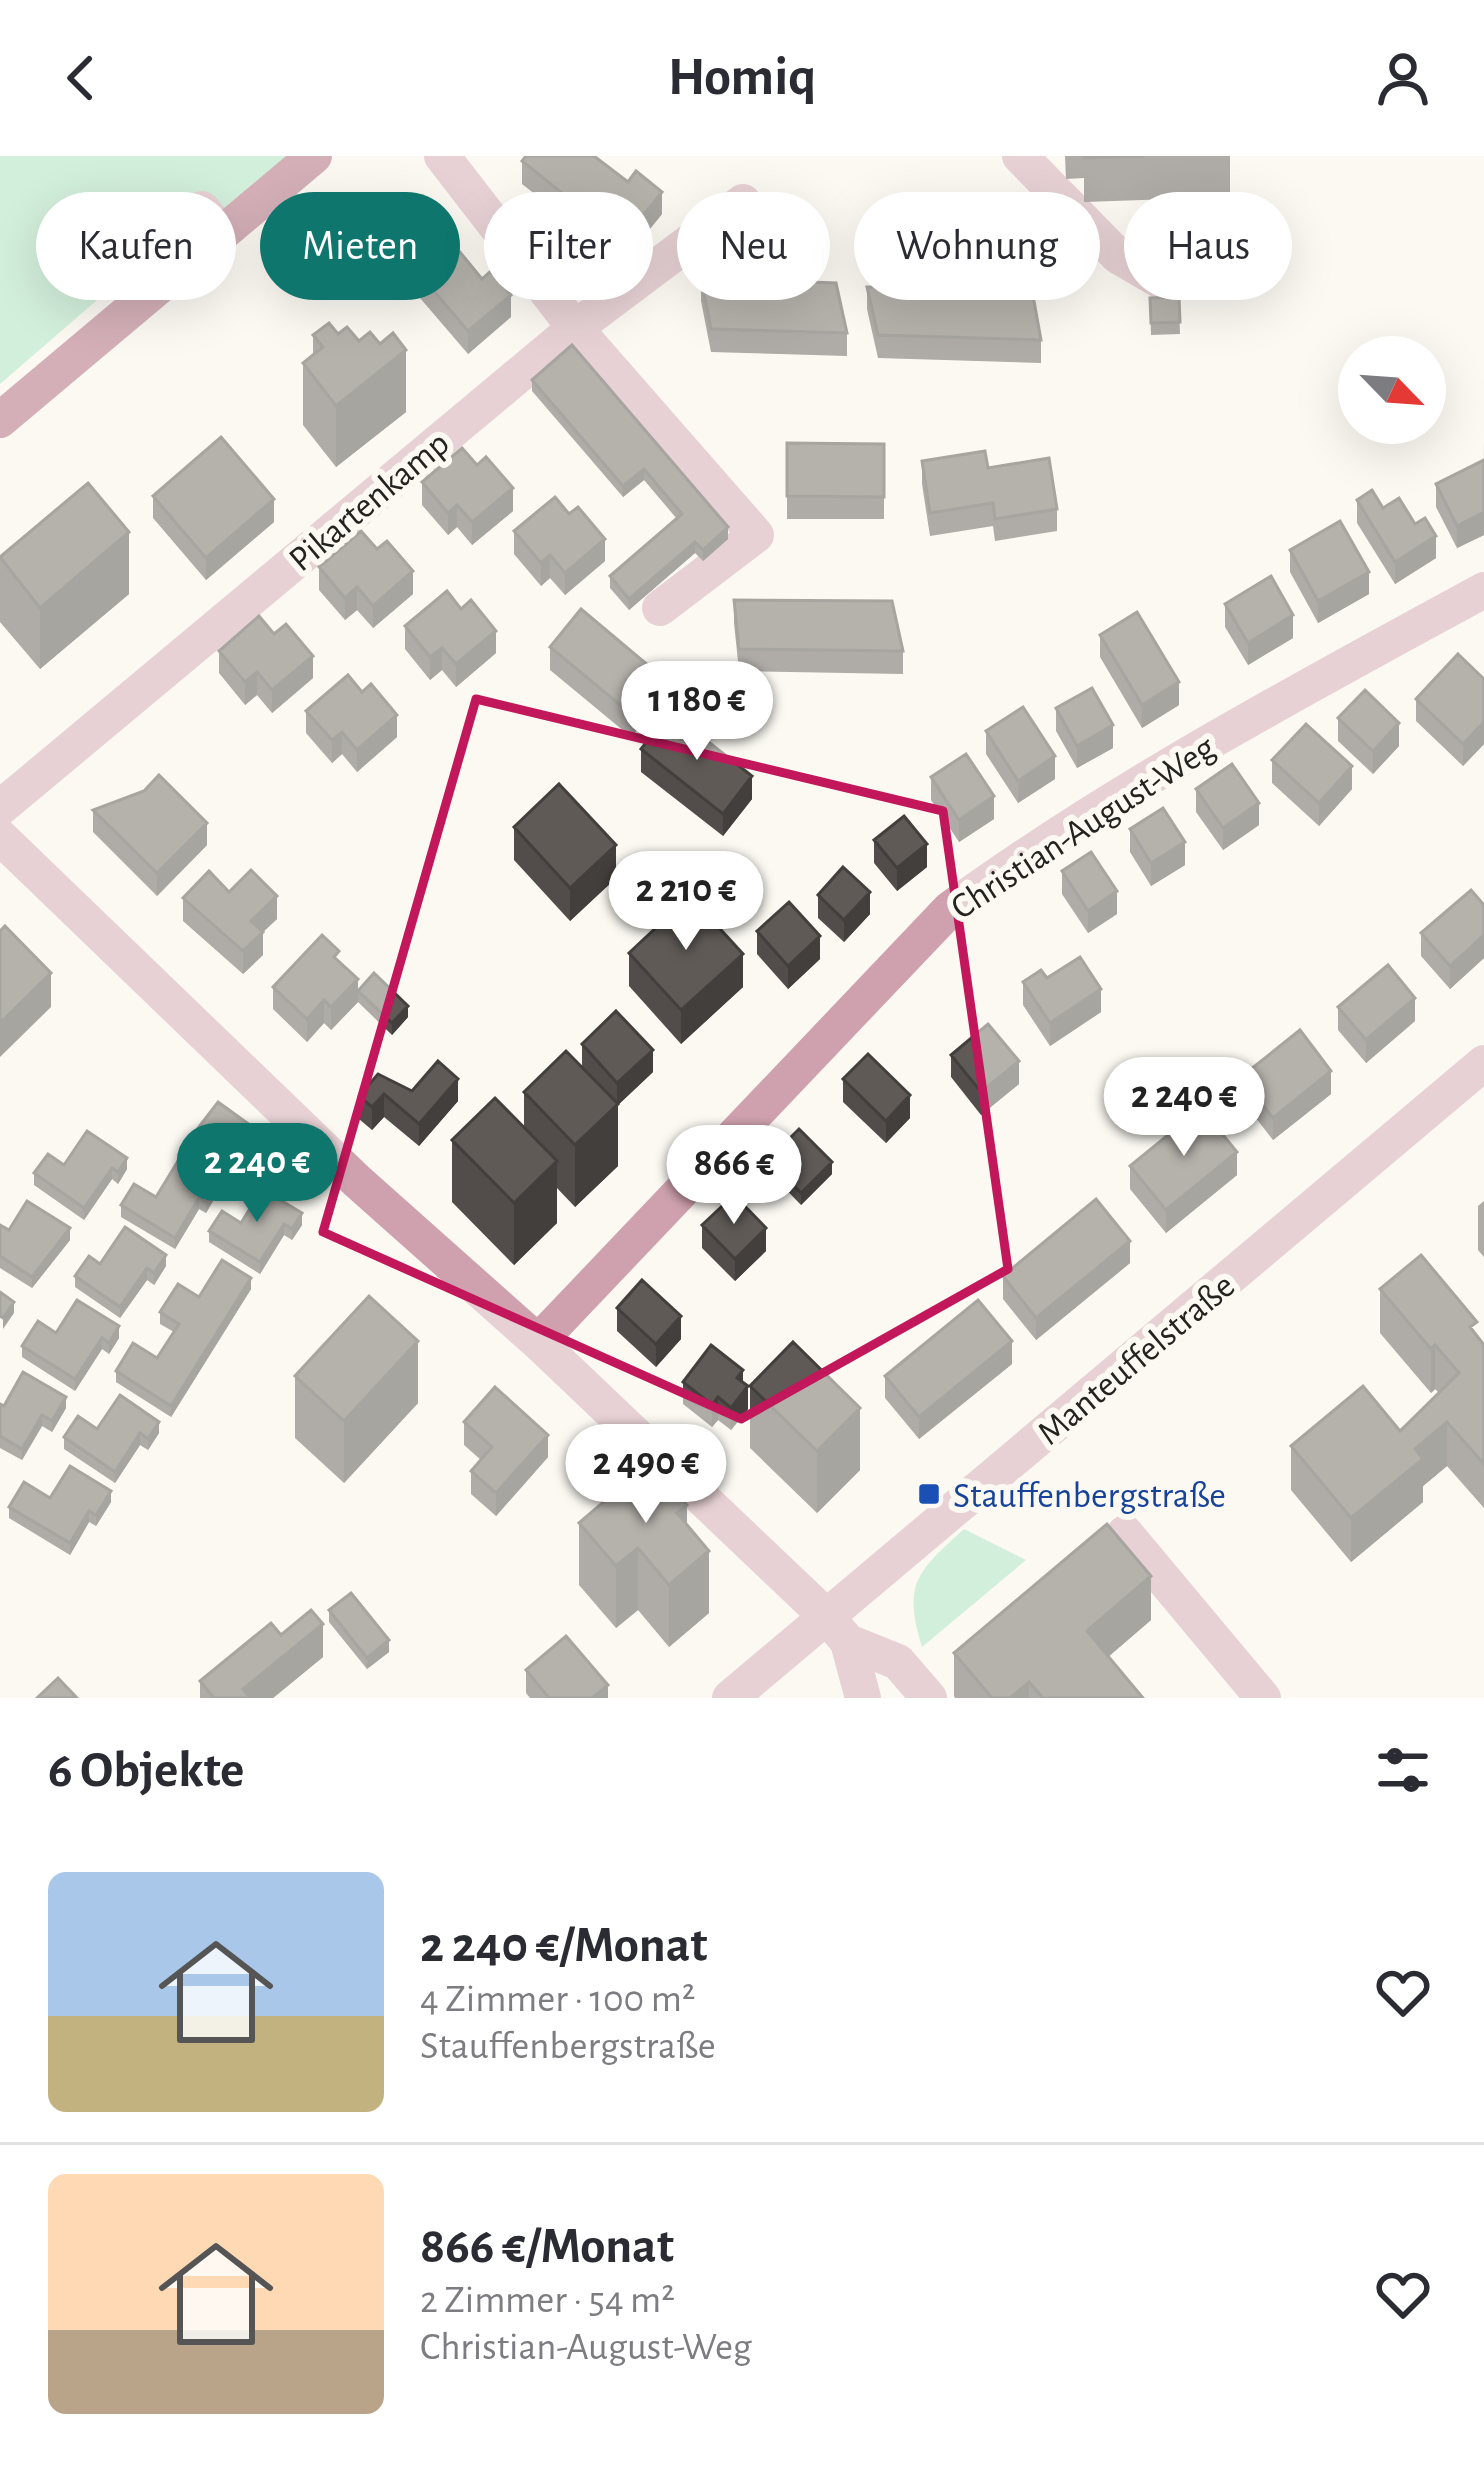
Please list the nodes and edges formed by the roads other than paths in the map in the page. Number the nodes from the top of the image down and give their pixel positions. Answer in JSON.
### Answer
{"nodes":[{"id":1,"x":314,"y":156,"type":"edge"},
{"id":2,"x":442,"y":156,"type":"edge"},
{"id":3,"x":1020,"y":156,"type":"edge"},
{"id":4,"x":677,"y":252,"type":"edge"},
{"id":5,"x":1124,"y":260,"type":"edge"},
{"id":6,"x":575,"y":328,"type":"junction"},
{"id":7,"x":0,"y":420,"type":"edge"},
{"id":8,"x":1484,"y":590,"type":"edge"},
{"id":9,"x":660,"y":608,"type":"dead end"},
{"id":10,"x":0,"y":808,"type":"edge"},
{"id":11,"x":0,"y":837,"type":"edge"},
{"id":12,"x":1484,"y":1064,"type":"edge"},
{"id":13,"x":538,"y":1342,"type":"junction"},
{"id":14,"x":1125,"y":1532,"type":"dead end"},
{"id":15,"x":838,"y":1629,"type":"junction"},
{"id":16,"x":730,"y":1698,"type":"edge"},
{"id":17,"x":863,"y":1698,"type":"edge"},
{"id":18,"x":929,"y":1698,"type":"edge"},
{"id":19,"x":1263,"y":1698,"type":"edge"}],
"edges":[{"from":1,"to":7,"type":"main road"},
{"from":2,"to":6,"type":"street"},
{"from":3,"to":5,"type":"street"},
{"from":4,"to":6,"type":"street","name":"Pikartenkamp"},
{"from":6,"to":9,"type":"street"},
{"from":6,"to":10,"type":"street","name":"Pikartenkamp"},
{"from":8,"to":13,"type":"street","name":"Christian-August-Weg"},
{"from":11,"to":13,"type":"street"},
{"from":12,"to":15,"type":"street","name":"Manteuffelstraße"},
{"from":13,"to":15,"type":"street"},
{"from":14,"to":19,"type":"street"},
{"from":15,"to":16,"type":"street","name":"Manteuffelstraße"},
{"from":15,"to":17,"type":"street"},
{"from":15,"to":18,"type":"street"}]}
